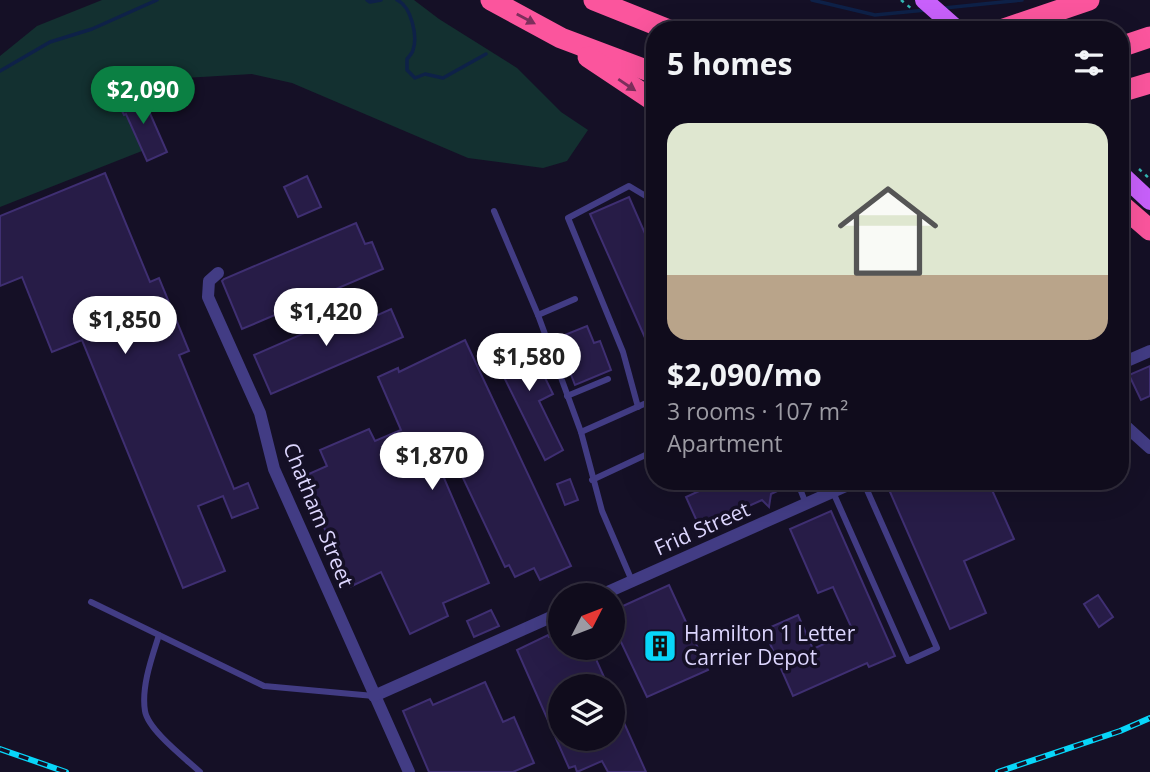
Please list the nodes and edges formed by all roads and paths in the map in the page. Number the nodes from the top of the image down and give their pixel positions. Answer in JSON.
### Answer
{"nodes":[{"id":1,"x":491,"y":0,"type":"edge"},
{"id":2,"x":594,"y":0,"type":"edge"},
{"id":3,"x":1089,"y":0,"type":"edge"},
{"id":4,"x":926,"y":2,"type":"edge"},
{"id":5,"x":646,"y":21,"type":"edge"},
{"id":6,"x":948,"y":21,"type":"edge"},
{"id":7,"x":1027,"y":21,"type":"edge"},
{"id":8,"x":1150,"y":37,"type":"edge"},
{"id":9,"x":561,"y":38,"type":"junction"},
{"id":10,"x":1129,"y":44,"type":"edge"},
{"id":11,"x":646,"y":70,"type":"edge"},
{"id":12,"x":1150,"y":83,"type":"edge"},
{"id":13,"x":1129,"y":89,"type":"edge"},
{"id":14,"x":646,"y":97,"type":"edge"},
{"id":15,"x":1129,"y":181,"type":"edge"},
{"id":16,"x":646,"y":196,"type":"edge"},
{"id":17,"x":1150,"y":201,"type":"edge"},
{"id":18,"x":494,"y":211,"type":"dead end"},
{"id":19,"x":1129,"y":212,"type":"edge"},
{"id":20,"x":1150,"y":230,"type":"edge"},
{"id":21,"x":218,"y":273,"type":"dead end"},
{"id":22,"x":575,"y":299,"type":"dead end"},
{"id":23,"x":538,"y":316,"type":"junction"},
{"id":24,"x":1150,"y":351,"type":"edge"},
{"id":25,"x":1129,"y":360,"type":"edge"},
{"id":26,"x":608,"y":379,"type":"dead end"},
{"id":27,"x":568,"y":396,"type":"junction"},
{"id":28,"x":646,"y":403,"type":"edge"},
{"id":29,"x":638,"y":407,"type":"junction"},
{"id":30,"x":1129,"y":429,"type":"edge"},
{"id":31,"x":581,"y":432,"type":"junction"},
{"id":32,"x":1150,"y":448,"type":"edge"},
{"id":33,"x":646,"y":454,"type":"edge"},
{"id":34,"x":592,"y":480,"type":"junction"},
{"id":35,"x":800,"y":490,"type":"edge"},
{"id":36,"x":837,"y":490,"type":"edge"},
{"id":37,"x":867,"y":490,"type":"edge"},
{"id":38,"x":833,"y":492,"type":"junction"},
{"id":39,"x":806,"y":504,"type":"junction"},
{"id":40,"x":632,"y":582,"type":"junction"},
{"id":41,"x":625,"y":585,"type":"edge"},
{"id":42,"x":91,"y":602,"type":"dead end"},
{"id":43,"x":548,"y":618,"type":"edge"},
{"id":44,"x":159,"y":635,"type":"junction"},
{"id":45,"x":374,"y":696,"type":"junction"},
{"id":46,"x":200,"y":772,"type":"edge"},
{"id":47,"x":409,"y":772,"type":"edge"}],
"edges":[{"from":1,"to":9,"type":"highway","one_way":true},
{"from":2,"to":5,"type":"highway"},
{"from":3,"to":7,"type":"highway"},
{"from":4,"to":6,"type":"main road"},
{"from":8,"to":10,"type":"highway"},
{"from":9,"to":11,"type":"highway"},
{"from":9,"to":14,"type":"highway","one_way":true},
{"from":12,"to":13,"type":"highway"},
{"from":15,"to":17,"type":"main road"},
{"from":16,"to":29,"type":"lane"},
{"from":18,"to":23,"type":"lane"},
{"from":19,"to":20,"type":"highway"},
{"from":21,"to":45,"type":"street","name":"Chatham Street"},
{"from":22,"to":23,"type":"lane"},
{"from":23,"to":27,"type":"lane"},
{"from":24,"to":25,"type":"street"},
{"from":26,"to":27,"type":"lane"},
{"from":27,"to":31,"type":"lane"},
{"from":28,"to":29,"type":"lane"},
{"from":29,"to":31,"type":"lane"},
{"from":30,"to":32,"type":"street"},
{"from":31,"to":34,"type":"lane"},
{"from":33,"to":34,"type":"lane"},
{"from":34,"to":40,"type":"lane"},
{"from":35,"to":39,"type":"lane"},
{"from":36,"to":38,"type":"street","name":"Frid Street"},
{"from":37,"to":38,"type":"lane"},
{"from":38,"to":39,"type":"street","name":"Frid Street"},
{"from":39,"to":40,"type":"street","name":"Frid Street"},
{"from":40,"to":41,"type":"street","name":"Frid Street"},
{"from":42,"to":44,"type":"lane"},
{"from":43,"to":45,"type":"street"},
{"from":44,"to":45,"type":"lane"},
{"from":44,"to":46,"type":"lane"},
{"from":45,"to":47,"type":"street","name":"Chatham Street"}]}
